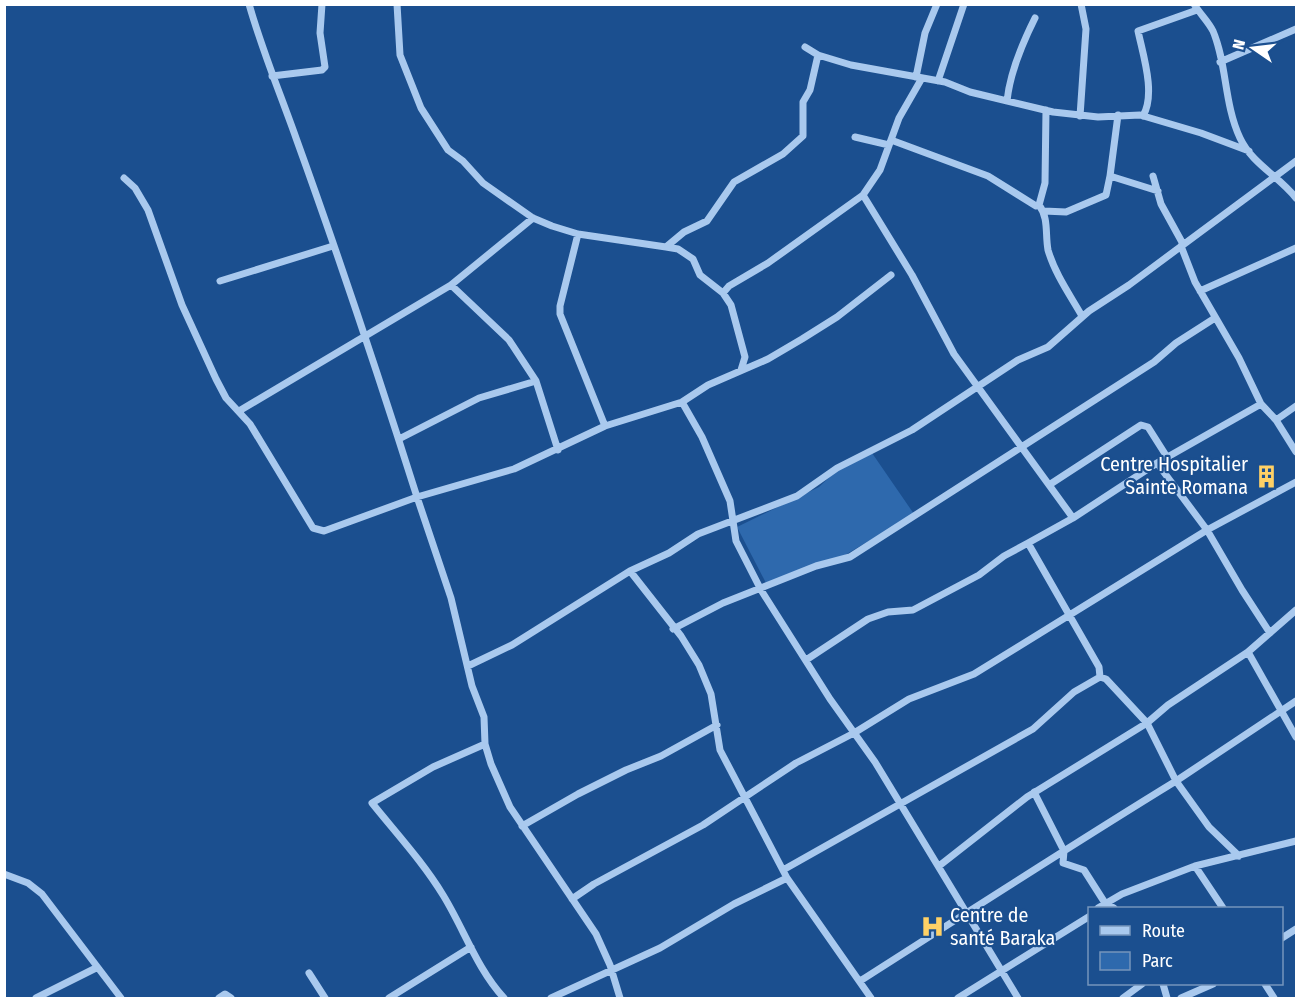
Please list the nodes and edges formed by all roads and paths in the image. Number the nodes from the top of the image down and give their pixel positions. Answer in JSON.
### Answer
{"nodes":[{"id":1,"x":249,"y":4,"type":"edge"},
{"id":2,"x":322,"y":4,"type":"edge"},
{"id":3,"x":397,"y":4,"type":"edge"},
{"id":4,"x":937,"y":4,"type":"edge"},
{"id":5,"x":964,"y":4,"type":"edge"},
{"id":6,"x":1081,"y":4,"type":"edge"},
{"id":7,"x":1196,"y":7,"type":"edge"},
{"id":8,"x":1035,"y":18,"type":"dead end"},
{"id":9,"x":1296,"y":29,"type":"edge"},
{"id":10,"x":805,"y":47,"type":"dead end"},
{"id":11,"x":818,"y":55,"type":"junction"},
{"id":12,"x":1220,"y":62,"type":"junction"},
{"id":13,"x":272,"y":76,"type":"junction"},
{"id":14,"x":919,"y":77,"type":"junction"},
{"id":15,"x":938,"y":81,"type":"junction"},
{"id":16,"x":1007,"y":101,"type":"junction"},
{"id":17,"x":1046,"y":110,"type":"junction"},
{"id":18,"x":1118,"y":115,"type":"junction"},
{"id":19,"x":1080,"y":116,"type":"junction"},
{"id":20,"x":1143,"y":116,"type":"junction"},
{"id":21,"x":855,"y":137,"type":"dead end"},
{"id":22,"x":890,"y":143,"type":"junction"},
{"id":23,"x":1249,"y":152,"type":"junction"},
{"id":24,"x":1296,"y":161,"type":"edge"},
{"id":25,"x":1110,"y":176,"type":"junction"},
{"id":26,"x":1153,"y":176,"type":"dead end"},
{"id":27,"x":1274,"y":177,"type":"junction"},
{"id":28,"x":124,"y":178,"type":"dead end"},
{"id":29,"x":1158,"y":191,"type":"junction"},
{"id":30,"x":863,"y":195,"type":"junction"},
{"id":31,"x":1296,"y":198,"type":"edge"},
{"id":32,"x":1042,"y":208,"type":"junction"},
{"id":33,"x":533,"y":218,"type":"junction"},
{"id":34,"x":578,"y":234,"type":"junction"},
{"id":35,"x":1182,"y":245,"type":"junction"},
{"id":36,"x":333,"y":246,"type":"junction"},
{"id":37,"x":666,"y":247,"type":"junction"},
{"id":38,"x":1296,"y":248,"type":"edge"},
{"id":39,"x":891,"y":275,"type":"dead end"},
{"id":40,"x":220,"y":281,"type":"dead end"},
{"id":41,"x":451,"y":285,"type":"junction"},
{"id":42,"x":1200,"y":291,"type":"junction"},
{"id":43,"x":723,"y":293,"type":"junction"},
{"id":44,"x":1082,"y":316,"type":"junction"},
{"id":45,"x":1215,"y":318,"type":"junction"},
{"id":46,"x":366,"y":335,"type":"junction"},
{"id":47,"x":741,"y":370,"type":"junction"},
{"id":48,"x":536,"y":381,"type":"junction"},
{"id":49,"x":979,"y":386,"type":"junction"},
{"id":50,"x":682,"y":402,"type":"junction"},
{"id":51,"x":1261,"y":404,"type":"junction"},
{"id":52,"x":1296,"y":406,"type":"edge"},
{"id":53,"x":238,"y":411,"type":"junction"},
{"id":54,"x":1276,"y":420,"type":"junction"},
{"id":55,"x":605,"y":426,"type":"junction"},
{"id":56,"x":399,"y":439,"type":"junction"},
{"id":57,"x":1020,"y":448,"type":"junction"},
{"id":58,"x":558,"y":450,"type":"junction"},
{"id":59,"x":1296,"y":452,"type":"edge"},
{"id":60,"x":1167,"y":457,"type":"junction"},
{"id":61,"x":1157,"y":463,"type":"junction"},
{"id":62,"x":1296,"y":483,"type":"edge"},
{"id":63,"x":1049,"y":486,"type":"junction"},
{"id":64,"x":417,"y":497,"type":"junction"},
{"id":65,"x":1073,"y":518,"type":"junction"},
{"id":66,"x":731,"y":520,"type":"junction"},
{"id":67,"x":1207,"y":530,"type":"junction"},
{"id":68,"x":1028,"y":543,"type":"junction"},
{"id":69,"x":630,"y":571,"type":"junction"},
{"id":70,"x":761,"y":590,"type":"junction"},
{"id":71,"x":1296,"y":610,"type":"edge"},
{"id":72,"x":1069,"y":614,"type":"junction"},
{"id":73,"x":674,"y":629,"type":"junction"},
{"id":74,"x":1270,"y":633,"type":"junction"},
{"id":75,"x":1248,"y":652,"type":"junction"},
{"id":76,"x":806,"y":660,"type":"junction"},
{"id":77,"x":468,"y":666,"type":"junction"},
{"id":78,"x":1100,"y":677,"type":"junction"},
{"id":79,"x":1296,"y":701,"type":"edge"},
{"id":80,"x":1282,"y":710,"type":"junction"},
{"id":81,"x":1147,"y":723,"type":"junction"},
{"id":82,"x":717,"y":725,"type":"junction"},
{"id":83,"x":854,"y":733,"type":"junction"},
{"id":84,"x":1296,"y":736,"type":"edge"},
{"id":85,"x":485,"y":744,"type":"junction"},
{"id":86,"x":1176,"y":781,"type":"junction"},
{"id":87,"x":1034,"y":792,"type":"junction"},
{"id":88,"x":745,"y":797,"type":"junction"},
{"id":89,"x":902,"y":804,"type":"junction"},
{"id":90,"x":522,"y":826,"type":"junction"},
{"id":91,"x":1296,"y":841,"type":"edge"},
{"id":92,"x":1064,"y":851,"type":"junction"},
{"id":93,"x":1239,"y":856,"type":"junction"},
{"id":94,"x":939,"y":866,"type":"junction"},
{"id":95,"x":1195,"y":866,"type":"junction"},
{"id":96,"x":783,"y":870,"type":"junction"},
{"id":97,"x":4,"y":874,"type":"edge"},
{"id":98,"x":787,"y":878,"type":"junction"},
{"id":99,"x":572,"y":899,"type":"junction"},
{"id":100,"x":1105,"y":903,"type":"junction"},
{"id":101,"x":1100,"y":907,"type":"edge"},
{"id":102,"x":1111,"y":907,"type":"edge"},
{"id":103,"x":1222,"y":907,"type":"edge"},
{"id":104,"x":966,"y":913,"type":"junction"},
{"id":105,"x":1088,"y":917,"type":"edge"},
{"id":106,"x":1296,"y":929,"type":"edge"},
{"id":107,"x":1283,"y":937,"type":"edge"},
{"id":108,"x":471,"y":947,"type":"junction"},
{"id":109,"x":96,"y":968,"type":"junction"},
{"id":110,"x":1000,"y":971,"type":"junction"},
{"id":111,"x":610,"y":972,"type":"junction"},
{"id":112,"x":309,"y":973,"type":"dead end"},
{"id":113,"x":860,"y":981,"type":"junction"},
{"id":114,"x":1141,"y":985,"type":"edge"},
{"id":115,"x":1211,"y":985,"type":"edge"},
{"id":116,"x":1266,"y":985,"type":"edge"},
{"id":117,"x":36,"y":999,"type":"edge"},
{"id":118,"x":121,"y":999,"type":"edge"},
{"id":119,"x":219,"y":999,"type":"edge"},
{"id":120,"x":231,"y":999,"type":"edge"},
{"id":121,"x":325,"y":999,"type":"edge"},
{"id":122,"x":389,"y":999,"type":"edge"},
{"id":123,"x":504,"y":999,"type":"edge"},
{"id":124,"x":551,"y":999,"type":"edge"},
{"id":125,"x":620,"y":999,"type":"edge"},
{"id":126,"x":872,"y":999,"type":"edge"},
{"id":127,"x":958,"y":999,"type":"edge"},
{"id":128,"x":1018,"y":999,"type":"edge"},
{"id":129,"x":1123,"y":999,"type":"edge"},
{"id":130,"x":1181,"y":999,"type":"edge"},
{"id":131,"x":1274,"y":999,"type":"edge"}],
"edges":[{"from":1,"to":13,"type":"street"},
{"from":2,"to":13,"type":"street"},
{"from":3,"to":33,"type":"street"},
{"from":4,"to":14,"type":"street"},
{"from":5,"to":15,"type":"street"},
{"from":6,"to":19,"type":"street"},
{"from":7,"to":12,"type":"street"},
{"from":7,"to":20,"type":"street"},
{"from":8,"to":16,"type":"street"},
{"from":9,"to":12,"type":"street"},
{"from":10,"to":11,"type":"street"},
{"from":11,"to":14,"type":"street"},
{"from":11,"to":37,"type":"street"},
{"from":12,"to":23,"type":"street"},
{"from":13,"to":36,"type":"street"},
{"from":14,"to":15,"type":"street"},
{"from":14,"to":22,"type":"street"},
{"from":15,"to":16,"type":"street"},
{"from":16,"to":17,"type":"street"},
{"from":17,"to":19,"type":"street"},
{"from":17,"to":32,"type":"street"},
{"from":18,"to":19,"type":"street"},
{"from":18,"to":20,"type":"street"},
{"from":18,"to":25,"type":"street"},
{"from":20,"to":23,"type":"street"},
{"from":21,"to":22,"type":"street"},
{"from":22,"to":30,"type":"street"},
{"from":22,"to":32,"type":"street"},
{"from":23,"to":27,"type":"street"},
{"from":24,"to":27,"type":"street"},
{"from":25,"to":29,"type":"street"},
{"from":25,"to":32,"type":"street"},
{"from":26,"to":29,"type":"street"},
{"from":27,"to":31,"type":"street"},
{"from":27,"to":35,"type":"street"},
{"from":28,"to":53,"type":"street"},
{"from":29,"to":35,"type":"street"},
{"from":30,"to":43,"type":"street"},
{"from":30,"to":49,"type":"street"},
{"from":32,"to":44,"type":"street"},
{"from":33,"to":34,"type":"street"},
{"from":33,"to":41,"type":"street"},
{"from":34,"to":37,"type":"street"},
{"from":34,"to":55,"type":"street"},
{"from":35,"to":42,"type":"street"},
{"from":35,"to":44,"type":"street"},
{"from":36,"to":40,"type":"street"},
{"from":36,"to":46,"type":"street"},
{"from":37,"to":43,"type":"street"},
{"from":38,"to":42,"type":"street"},
{"from":39,"to":47,"type":"street"},
{"from":41,"to":46,"type":"street"},
{"from":41,"to":48,"type":"street"},
{"from":42,"to":45,"type":"street"},
{"from":43,"to":47,"type":"street"},
{"from":44,"to":49,"type":"street"},
{"from":45,"to":51,"type":"street"},
{"from":45,"to":57,"type":"street"},
{"from":46,"to":53,"type":"street"},
{"from":46,"to":56,"type":"street"},
{"from":47,"to":50,"type":"street"},
{"from":48,"to":56,"type":"street"},
{"from":48,"to":58,"type":"street"},
{"from":49,"to":57,"type":"street"},
{"from":49,"to":66,"type":"street"},
{"from":50,"to":55,"type":"street"},
{"from":50,"to":66,"type":"street"},
{"from":51,"to":54,"type":"street"},
{"from":51,"to":60,"type":"street"},
{"from":52,"to":54,"type":"street"},
{"from":53,"to":64,"type":"street"},
{"from":54,"to":59,"type":"street"},
{"from":55,"to":58,"type":"street"},
{"from":56,"to":64,"type":"street"},
{"from":57,"to":63,"type":"street"},
{"from":57,"to":70,"type":"street"},
{"from":58,"to":64,"type":"street"},
{"from":60,"to":61,"type":"street"},
{"from":60,"to":63,"type":"street"},
{"from":61,"to":65,"type":"street"},
{"from":61,"to":67,"type":"street"},
{"from":62,"to":67,"type":"street"},
{"from":63,"to":65,"type":"street"},
{"from":64,"to":77,"type":"street"},
{"from":65,"to":68,"type":"street"},
{"from":66,"to":69,"type":"street"},
{"from":66,"to":70,"type":"street"},
{"from":67,"to":72,"type":"street"},
{"from":67,"to":74,"type":"street"},
{"from":68,"to":72,"type":"street"},
{"from":68,"to":76,"type":"street"},
{"from":69,"to":73,"type":"street"},
{"from":69,"to":77,"type":"street"},
{"from":70,"to":73,"type":"street"},
{"from":70,"to":76,"type":"street"},
{"from":71,"to":74,"type":"street"},
{"from":72,"to":78,"type":"street"},
{"from":72,"to":83,"type":"street"},
{"from":73,"to":82,"type":"street"},
{"from":74,"to":75,"type":"street"},
{"from":75,"to":80,"type":"street"},
{"from":75,"to":81,"type":"street"},
{"from":76,"to":83,"type":"street"},
{"from":77,"to":85,"type":"street"},
{"from":78,"to":81,"type":"street"},
{"from":78,"to":89,"type":"street"},
{"from":79,"to":80,"type":"street"},
{"from":80,"to":84,"type":"street"},
{"from":80,"to":86,"type":"street"},
{"from":81,"to":86,"type":"street"},
{"from":81,"to":87,"type":"street"},
{"from":82,"to":88,"type":"street"},
{"from":82,"to":90,"type":"street"},
{"from":83,"to":88,"type":"street"},
{"from":83,"to":89,"type":"street"},
{"from":85,"to":90,"type":"street"},
{"from":85,"to":108,"type":"street"},
{"from":86,"to":92,"type":"street"},
{"from":86,"to":93,"type":"street"},
{"from":87,"to":92,"type":"street"},
{"from":87,"to":94,"type":"street"},
{"from":88,"to":96,"type":"street"},
{"from":88,"to":99,"type":"street"},
{"from":89,"to":94,"type":"street"},
{"from":89,"to":96,"type":"street"},
{"from":90,"to":99,"type":"street"},
{"from":91,"to":93,"type":"street"},
{"from":92,"to":100,"type":"street"},
{"from":92,"to":104,"type":"street"},
{"from":93,"to":95,"type":"street"},
{"from":94,"to":104,"type":"street"},
{"from":95,"to":100,"type":"street"},
{"from":95,"to":103,"type":"street"},
{"from":96,"to":98,"type":"street"},
{"from":97,"to":109,"type":"street"},
{"from":98,"to":111,"type":"street"},
{"from":98,"to":113,"type":"street"},
{"from":99,"to":111,"type":"street"},
{"from":100,"to":101,"type":"street"},
{"from":100,"to":102,"type":"street"},
{"from":104,"to":110,"type":"street"},
{"from":104,"to":113,"type":"street"},
{"from":105,"to":110,"type":"street"},
{"from":106,"to":107,"type":"street"},
{"from":108,"to":122,"type":"street"},
{"from":108,"to":123,"type":"street"},
{"from":109,"to":117,"type":"street"},
{"from":109,"to":118,"type":"street"},
{"from":110,"to":127,"type":"street"},
{"from":110,"to":128,"type":"street"},
{"from":111,"to":124,"type":"street"},
{"from":111,"to":125,"type":"street"},
{"from":112,"to":121,"type":"street"},
{"from":113,"to":126,"type":"street"},
{"from":114,"to":129,"type":"street"},
{"from":115,"to":130,"type":"street"},
{"from":116,"to":131,"type":"street"},
{"from":119,"to":120,"type":"street"}]}
